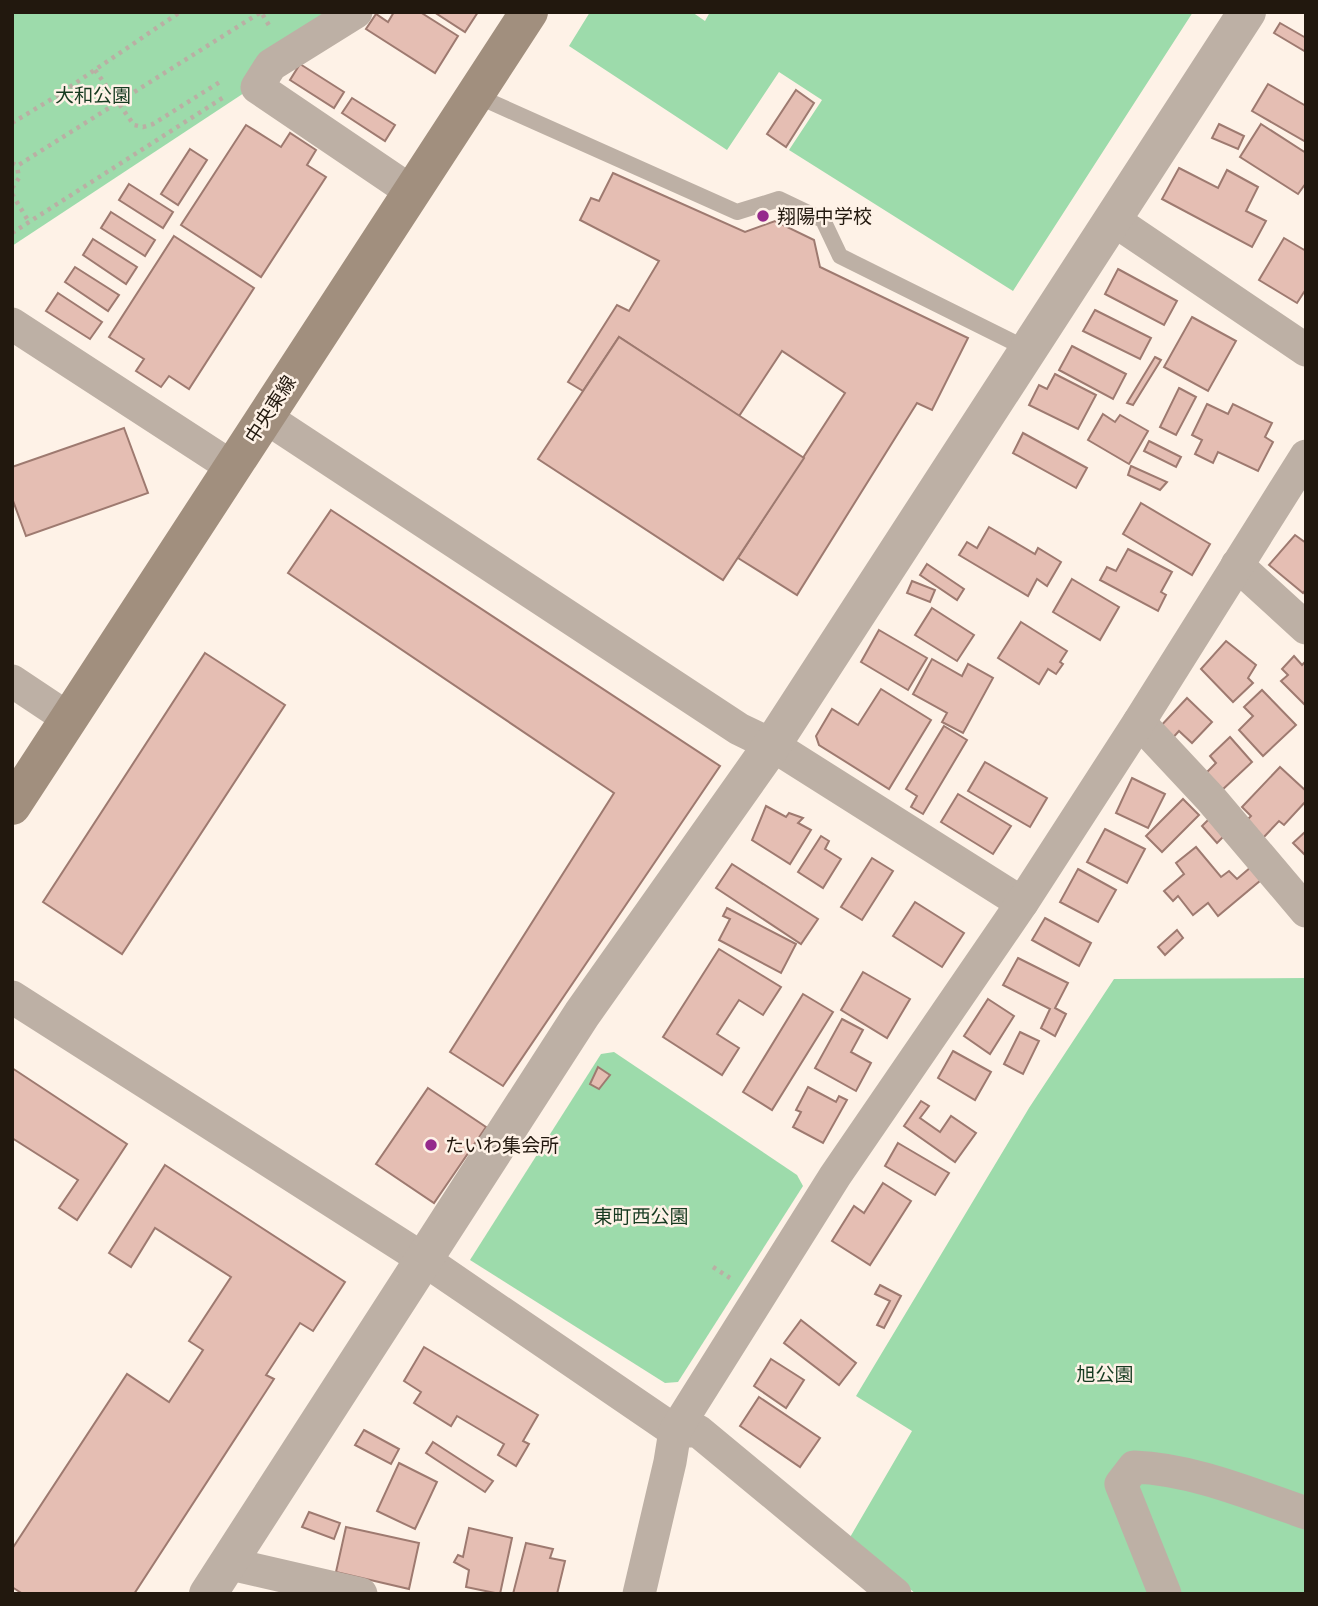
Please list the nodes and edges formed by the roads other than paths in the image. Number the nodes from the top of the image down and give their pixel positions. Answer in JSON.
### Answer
{"nodes":[{"id":1,"x":356,"y":12,"type":"edge"},
{"id":2,"x":529,"y":12,"type":"edge"},
{"id":3,"x":1247,"y":12,"type":"edge"},
{"id":4,"x":475,"y":95,"type":"junction"},
{"id":5,"x":412,"y":192,"type":"junction"},
{"id":6,"x":1112,"y":219,"type":"junction"},
{"id":7,"x":12,"y":324,"type":"edge"},
{"id":8,"x":1027,"y":349,"type":"junction"},
{"id":9,"x":1306,"y":350,"type":"edge"},
{"id":10,"x":265,"y":417,"type":"junction"},
{"id":11,"x":1306,"y":456,"type":"edge"},
{"id":12,"x":232,"y":467,"type":"junction"},
{"id":13,"x":1237,"y":565,"type":"junction"},
{"id":14,"x":1306,"y":628,"type":"edge"},
{"id":15,"x":12,"y":681,"type":"edge"},
{"id":16,"x":69,"y":719,"type":"junction"},
{"id":17,"x":1139,"y":722,"type":"junction"},
{"id":18,"x":772,"y":744,"type":"junction"},
{"id":19,"x":12,"y":806,"type":"edge"},
{"id":20,"x":1022,"y":903,"type":"junction"},
{"id":21,"x":1306,"y":911,"type":"edge"},
{"id":22,"x":12,"y":997,"type":"edge"},
{"id":23,"x":422,"y":1259,"type":"junction"},
{"id":24,"x":675,"y":1431,"type":"junction"},
{"id":25,"x":1306,"y":1513,"type":"edge"},
{"id":26,"x":217,"y":1579,"type":"edge"},
{"id":27,"x":361,"y":1594,"type":"edge"},
{"id":28,"x":639,"y":1594,"type":"edge"},
{"id":29,"x":895,"y":1594,"type":"edge"},
{"id":30,"x":1165,"y":1594,"type":"edge"}],
"edges":[{"from":1,"to":5,"type":"street"},
{"from":2,"to":4,"type":"main road","name":"中央東線"},
{"from":3,"to":6,"type":"street"},
{"from":4,"to":5,"type":"main road","name":"中央東線"},
{"from":4,"to":8,"type":"lane"},
{"from":5,"to":10,"type":"main road","name":"中央東線"},
{"from":6,"to":8,"type":"street"},
{"from":6,"to":9,"type":"street"},
{"from":7,"to":12,"type":"street"},
{"from":8,"to":18,"type":"street"},
{"from":10,"to":12,"type":"main road","name":"中央東線"},
{"from":10,"to":18,"type":"street"},
{"from":11,"to":13,"type":"street"},
{"from":12,"to":16,"type":"main road","name":"中央東線"},
{"from":13,"to":14,"type":"street"},
{"from":13,"to":17,"type":"street"},
{"from":15,"to":16,"type":"street"},
{"from":16,"to":19,"type":"main road","name":"中央東線"},
{"from":17,"to":20,"type":"street"},
{"from":17,"to":21,"type":"street"},
{"from":18,"to":20,"type":"street"},
{"from":18,"to":23,"type":"street"},
{"from":20,"to":24,"type":"street"},
{"from":22,"to":23,"type":"street"},
{"from":23,"to":24,"type":"street"},
{"from":23,"to":26,"type":"street"},
{"from":24,"to":28,"type":"street"},
{"from":24,"to":29,"type":"street"},
{"from":25,"to":30,"type":"street"},
{"from":26,"to":27,"type":"street"}]}
